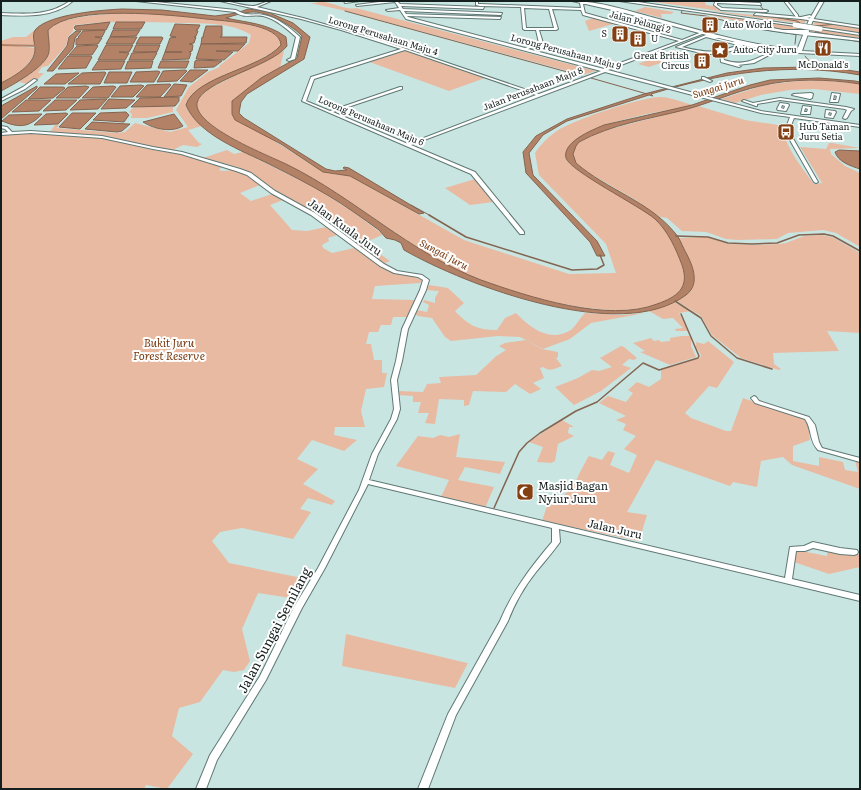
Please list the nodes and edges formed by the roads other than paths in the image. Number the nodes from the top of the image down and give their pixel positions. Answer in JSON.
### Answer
{"nodes":[{"id":1,"x":72,"y":1,"type":"edge"},
{"id":2,"x":221,"y":1,"type":"edge"},
{"id":3,"x":270,"y":1,"type":"edge"},
{"id":4,"x":396,"y":1,"type":"edge"},
{"id":5,"x":477,"y":1,"type":"edge"},
{"id":6,"x":574,"y":1,"type":"edge"},
{"id":7,"x":621,"y":1,"type":"edge"},
{"id":8,"x":631,"y":1,"type":"edge"},
{"id":9,"x":731,"y":1,"type":"edge"},
{"id":10,"x":785,"y":1,"type":"edge"},
{"id":11,"x":817,"y":1,"type":"edge"},
{"id":12,"x":822,"y":1,"type":"edge"},
{"id":13,"x":136,"y":2,"type":"edge"},
{"id":14,"x":195,"y":2,"type":"edge"},
{"id":15,"x":345,"y":2,"type":"dead end"},
{"id":16,"x":584,"y":2,"type":"edge"},
{"id":17,"x":358,"y":3,"type":"edge"},
{"id":18,"x":376,"y":3,"type":"junction"},
{"id":19,"x":736,"y":3,"type":"junction"},
{"id":20,"x":759,"y":3,"type":"edge"},
{"id":21,"x":398,"y":5,"type":"junction"},
{"id":22,"x":192,"y":6,"type":"junction"},
{"id":23,"x":380,"y":6,"type":"dead end"},
{"id":24,"x":522,"y":6,"type":"junction"},
{"id":25,"x":255,"y":7,"type":"junction"},
{"id":26,"x":454,"y":7,"type":"junction"},
{"id":27,"x":498,"y":8,"type":"dead end"},
{"id":28,"x":550,"y":8,"type":"junction"},
{"id":29,"x":401,"y":9,"type":"junction"},
{"id":30,"x":583,"y":9,"type":"junction"},
{"id":31,"x":682,"y":9,"type":"junction"},
{"id":32,"x":388,"y":10,"type":"dead end"},
{"id":33,"x":452,"y":12,"type":"junction"},
{"id":34,"x":1,"y":14,"type":"edge"},
{"id":35,"x":501,"y":14,"type":"dead end"},
{"id":36,"x":404,"y":15,"type":"junction"},
{"id":37,"x":797,"y":17,"type":"junction"},
{"id":38,"x":500,"y":18,"type":"dead end"},
{"id":39,"x":811,"y":18,"type":"junction"},
{"id":40,"x":656,"y":19,"type":"junction"},
{"id":41,"x":860,"y":27,"type":"edge"},
{"id":42,"x":537,"y":29,"type":"junction"},
{"id":43,"x":696,"y":30,"type":"junction"},
{"id":44,"x":706,"y":33,"type":"junction"},
{"id":45,"x":804,"y":33,"type":"junction"},
{"id":46,"x":697,"y":35,"type":"junction"},
{"id":47,"x":716,"y":35,"type":"junction"},
{"id":48,"x":860,"y":35,"type":"edge"},
{"id":49,"x":860,"y":40,"type":"edge"},
{"id":50,"x":674,"y":42,"type":"junction"},
{"id":51,"x":681,"y":44,"type":"junction"},
{"id":52,"x":746,"y":44,"type":"junction"},
{"id":53,"x":405,"y":49,"type":"junction"},
{"id":54,"x":526,"y":49,"type":"junction"},
{"id":55,"x":798,"y":49,"type":"junction"},
{"id":56,"x":721,"y":54,"type":"junction"},
{"id":57,"x":860,"y":54,"type":"edge"},
{"id":58,"x":760,"y":55,"type":"junction"},
{"id":59,"x":765,"y":57,"type":"junction"},
{"id":60,"x":289,"y":60,"type":"dead end"},
{"id":61,"x":731,"y":62,"type":"junction"},
{"id":62,"x":737,"y":64,"type":"junction"},
{"id":63,"x":744,"y":68,"type":"dead end"},
{"id":64,"x":605,"y":70,"type":"junction"},
{"id":65,"x":34,"y":80,"type":"dead end"},
{"id":66,"x":401,"y":88,"type":"dead end"},
{"id":67,"x":539,"y":95,"type":"junction"},
{"id":68,"x":807,"y":97,"type":"dead end"},
{"id":69,"x":1,"y":100,"type":"edge"},
{"id":70,"x":786,"y":100,"type":"junction"},
{"id":71,"x":744,"y":101,"type":"dead end"},
{"id":72,"x":834,"y":101,"type":"dead end"},
{"id":73,"x":763,"y":102,"type":"junction"},
{"id":74,"x":807,"y":103,"type":"junction"},
{"id":75,"x":753,"y":104,"type":"junction"},
{"id":76,"x":761,"y":106,"type":"junction"},
{"id":77,"x":832,"y":106,"type":"junction"},
{"id":78,"x":849,"y":109,"type":"junction"},
{"id":79,"x":860,"y":110,"type":"edge"},
{"id":80,"x":758,"y":111,"type":"junction"},
{"id":81,"x":781,"y":111,"type":"dead end"},
{"id":82,"x":330,"y":112,"type":"junction"},
{"id":83,"x":805,"y":114,"type":"dead end"},
{"id":84,"x":792,"y":116,"type":"junction"},
{"id":85,"x":829,"y":118,"type":"dead end"},
{"id":86,"x":846,"y":120,"type":"junction"},
{"id":87,"x":1,"y":126,"type":"edge"},
{"id":88,"x":860,"y":126,"type":"edge"},
{"id":89,"x":11,"y":133,"type":"junction"},
{"id":90,"x":1,"y":134,"type":"edge"},
{"id":91,"x":408,"y":145,"type":"junction"},
{"id":92,"x":816,"y":182,"type":"dead end"},
{"id":93,"x":522,"y":233,"type":"dead end"},
{"id":94,"x":754,"y":398,"type":"dead end"},
{"id":95,"x":860,"y":460,"type":"edge"},
{"id":96,"x":365,"y":481,"type":"junction"},
{"id":97,"x":555,"y":526,"type":"junction"},
{"id":98,"x":854,"y":552,"type":"dead end"},
{"id":99,"x":788,"y":581,"type":"junction"},
{"id":100,"x":860,"y":598,"type":"edge"},
{"id":101,"x":201,"y":789,"type":"edge"},
{"id":102,"x":423,"y":789,"type":"edge"}],
"edges":[{"from":1,"to":34,"type":"street"},
{"from":2,"to":25,"type":"street","name":"Lorong Perusahaan Maju 4"},
{"from":3,"to":25,"type":"street"},
{"from":4,"to":18,"type":"street"},
{"from":4,"to":21,"type":"street"},
{"from":5,"to":24,"type":"street"},
{"from":6,"to":16,"type":"main road"},
{"from":7,"to":31,"type":"highway"},
{"from":8,"to":31,"type":"highway"},
{"from":9,"to":19,"type":"street"},
{"from":10,"to":37,"type":"street"},
{"from":11,"to":39,"type":"main road"},
{"from":12,"to":39,"type":"main road"},
{"from":13,"to":22,"type":"street"},
{"from":14,"to":22,"type":"street"},
{"from":15,"to":17,"type":"street"},
{"from":16,"to":30,"type":"street"},
{"from":16,"to":40,"type":"main road"},
{"from":16,"to":44,"type":"main road"},
{"from":17,"to":18,"type":"street"},
{"from":18,"to":23,"type":"street"},
{"from":19,"to":20,"type":"street"},
{"from":19,"to":20,"type":"street"},
{"from":21,"to":26,"type":"street"},
{"from":21,"to":29,"type":"street"},
{"from":22,"to":60,"type":"street"},
{"from":24,"to":28,"type":"street"},
{"from":24,"to":42,"type":"street"},
{"from":25,"to":53,"type":"street","name":"Lorong Perusahaan Maju 4"},
{"from":26,"to":27,"type":"street"},
{"from":26,"to":33,"type":"street"},
{"from":28,"to":30,"type":"street"},
{"from":28,"to":42,"type":"street"},
{"from":29,"to":32,"type":"street"},
{"from":29,"to":33,"type":"street"},
{"from":29,"to":36,"type":"street"},
{"from":30,"to":50,"type":"street","name":"Jalan Pelangi 2"},
{"from":31,"to":37,"type":"highway"},
{"from":31,"to":45,"type":"highway"},
{"from":31,"to":48,"type":"highway","bridge":true},
{"from":33,"to":35,"type":"street"},
{"from":36,"to":38,"type":"street"},
{"from":36,"to":54,"type":"street","name":"Lorong Perusahaan Maju 9"},
{"from":37,"to":39,"type":"highway"},
{"from":39,"to":41,"type":"highway"},
{"from":39,"to":45,"type":"main road"},
{"from":40,"to":43,"type":"main road"},
{"from":40,"to":50,"type":"street"},
{"from":42,"to":54,"type":"street"},
{"from":43,"to":44,"type":"main road"},
{"from":43,"to":46,"type":"main road"},
{"from":44,"to":46,"type":"street","name":"Jalan Perusahaan Maju 8"},
{"from":44,"to":47,"type":"main road"},
{"from":44,"to":51,"type":"street"},
{"from":44,"to":52,"type":"street"},
{"from":44,"to":55,"type":"main road"},
{"from":45,"to":49,"type":"highway"},
{"from":45,"to":55,"type":"main road"},
{"from":46,"to":47,"type":"main road"},
{"from":46,"to":51,"type":"street","name":"Jalan Perusahaan Maju 8"},
{"from":47,"to":52,"type":"main road"},
{"from":50,"to":51,"type":"street"},
{"from":50,"to":51,"type":"street","name":"Jalan Perusahaan Maju 8"},
{"from":50,"to":64,"type":"street","name":"Jalan Perusahaan Maju 8"},
{"from":51,"to":56,"type":"street"},
{"from":52,"to":55,"type":"main road"},
{"from":52,"to":56,"type":"street"},
{"from":52,"to":58,"type":"street"},
{"from":52,"to":59,"type":"street"},
{"from":53,"to":67,"type":"street","name":"Lorong Perusahaan Maju 4"},
{"from":53,"to":82,"type":"street","name":"Lorong Perusahaan Maju 6"},
{"from":54,"to":64,"type":"street","name":"Lorong Perusahaan Maju 9"},
{"from":55,"to":57,"type":"main road"},
{"from":55,"to":57,"type":"main road"},
{"from":56,"to":61,"type":"street"},
{"from":58,"to":59,"type":"street"},
{"from":58,"to":61,"type":"street"},
{"from":59,"to":62,"type":"street"},
{"from":61,"to":62,"type":"street"},
{"from":62,"to":63,"type":"street"},
{"from":64,"to":67,"type":"street","name":"Jalan Perusahaan Maju 8"},
{"from":64,"to":80,"type":"street","name":"Lorong Perusahaan Maju 9"},
{"from":65,"to":69,"type":"street"},
{"from":66,"to":82,"type":"street"},
{"from":67,"to":91,"type":"street","name":"Jalan Perusahaan Maju 8"},
{"from":68,"to":74,"type":"street"},
{"from":70,"to":73,"type":"street"},
{"from":70,"to":74,"type":"street"},
{"from":70,"to":81,"type":"street"},
{"from":71,"to":75,"type":"street"},
{"from":72,"to":77,"type":"street"},
{"from":73,"to":75,"type":"street"},
{"from":73,"to":76,"type":"street"},
{"from":74,"to":77,"type":"street"},
{"from":74,"to":83,"type":"street"},
{"from":75,"to":76,"type":"street"},
{"from":76,"to":80,"type":"street"},
{"from":77,"to":78,"type":"street"},
{"from":77,"to":85,"type":"street"},
{"from":78,"to":79,"type":"street"},
{"from":78,"to":86,"type":"street"},
{"from":80,"to":84,"type":"street","name":"Lorong Perusahaan Maju 9"},
{"from":82,"to":91,"type":"street","name":"Lorong Perusahaan Maju 6"},
{"from":84,"to":86,"type":"street","name":"Lorong Perusahaan Maju 9"},
{"from":84,"to":92,"type":"street"},
{"from":86,"to":88,"type":"street","name":"Lorong Perusahaan Maju 9"},
{"from":87,"to":89,"type":"street"},
{"from":89,"to":90,"type":"street","name":"Jalan Kuala Juru"},
{"from":89,"to":96,"type":"street","name":"Jalan Kuala Juru"},
{"from":91,"to":93,"type":"street","name":"Lorong Perusahaan Maju 6"},
{"from":94,"to":95,"type":"street"},
{"from":96,"to":97,"type":"street","name":"Jalan Juru"},
{"from":96,"to":101,"type":"street","name":"Jalan Sungai Semilang"},
{"from":97,"to":99,"type":"street","name":"Jalan Juru"},
{"from":97,"to":102,"type":"street"},
{"from":98,"to":99,"type":"street"},
{"from":99,"to":100,"type":"street","name":"Jalan Juru"}]}
